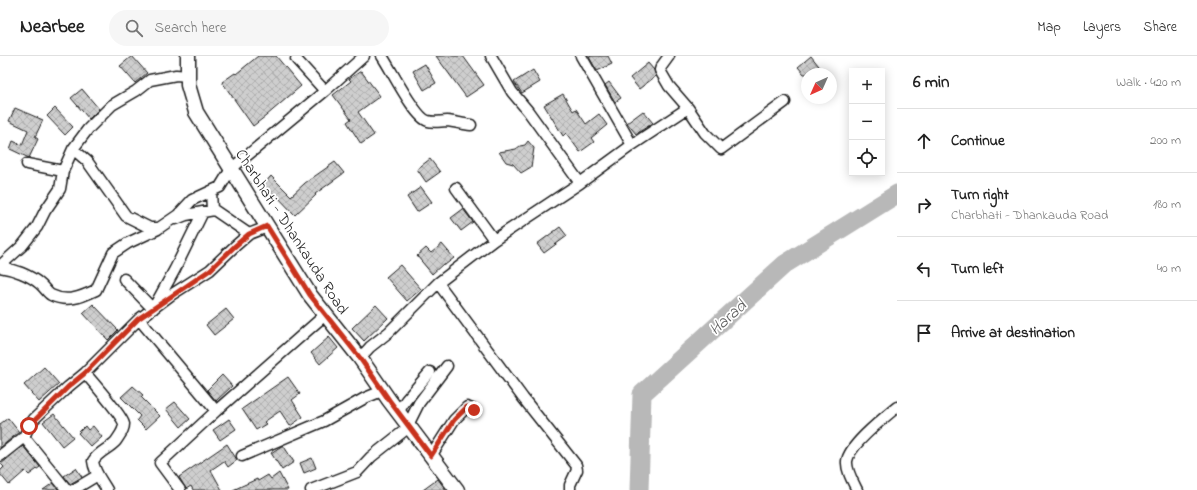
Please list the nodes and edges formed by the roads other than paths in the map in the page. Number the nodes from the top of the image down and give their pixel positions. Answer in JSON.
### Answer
{"nodes":[{"id":1,"x":188,"y":56,"type":"edge"},
{"id":2,"x":364,"y":56,"type":"edge"},
{"id":3,"x":382,"y":56,"type":"edge"},
{"id":4,"x":490,"y":56,"type":"edge"},
{"id":5,"x":581,"y":56,"type":"edge"},
{"id":6,"x":669,"y":56,"type":"edge"},
{"id":7,"x":296,"y":59,"type":"dead end"},
{"id":8,"x":188,"y":76,"type":"junction"},
{"id":9,"x":325,"y":91,"type":"junction"},
{"id":10,"x":785,"y":102,"type":"dead end"},
{"id":11,"x":688,"y":108,"type":"junction"},
{"id":12,"x":471,"y":125,"type":"dead end"},
{"id":13,"x":632,"y":144,"type":"junction"},
{"id":14,"x":73,"y":149,"type":"junction"},
{"id":15,"x":27,"y":164,"type":"dead end"},
{"id":16,"x":231,"y":169,"type":"junction"},
{"id":17,"x":63,"y":171,"type":"junction"},
{"id":18,"x":580,"y":183,"type":"junction"},
{"id":19,"x":456,"y":188,"type":"dead end"},
{"id":20,"x":211,"y":191,"type":"junction"},
{"id":21,"x":207,"y":211,"type":"junction"},
{"id":22,"x":163,"y":226,"type":"junction"},
{"id":23,"x":267,"y":226,"type":"junction"},
{"id":24,"x":249,"y":234,"type":"junction"},
{"id":25,"x":494,"y":240,"type":"junction"},
{"id":26,"x":0,"y":267,"type":"edge"},
{"id":27,"x":124,"y":279,"type":"dead end"},
{"id":28,"x":438,"y":283,"type":"junction"},
{"id":29,"x":153,"y":309,"type":"junction"},
{"id":30,"x":325,"y":314,"type":"junction"},
{"id":31,"x":138,"y":319,"type":"junction"},
{"id":32,"x":360,"y":358,"type":"junction"},
{"id":33,"x":447,"y":366,"type":"dead end"},
{"id":34,"x":430,"y":372,"type":"dead end"},
{"id":35,"x":85,"y":373,"type":"junction"},
{"id":36,"x":389,"y":400,"type":"junction"},
{"id":37,"x":897,"y":407,"type":"edge"},
{"id":38,"x":474,"y":410,"type":"dead end"},
{"id":39,"x":216,"y":411,"type":"junction"},
{"id":40,"x":398,"y":412,"type":"junction"},
{"id":41,"x":408,"y":426,"type":"junction"},
{"id":42,"x":24,"y":437,"type":"junction"},
{"id":43,"x":0,"y":456,"type":"edge"},
{"id":44,"x":242,"y":456,"type":"dead end"},
{"id":45,"x":431,"y":456,"type":"junction"},
{"id":46,"x":98,"y":475,"type":"junction"},
{"id":47,"x":67,"y":490,"type":"edge"},
{"id":48,"x":72,"y":490,"type":"edge"},
{"id":49,"x":107,"y":490,"type":"edge"},
{"id":50,"x":180,"y":490,"type":"edge"},
{"id":51,"x":311,"y":490,"type":"edge"},
{"id":52,"x":457,"y":490,"type":"edge"},
{"id":53,"x":570,"y":490,"type":"edge"},
{"id":54,"x":857,"y":490,"type":"edge"}],
"edges":[{"from":1,"to":8,"type":"street","name":"Charbhati - Dhankauda Road"},
{"from":2,"to":9,"type":"street"},
{"from":3,"to":12,"type":"street"},
{"from":4,"to":18,"type":"street"},
{"from":5,"to":13,"type":"street"},
{"from":6,"to":11,"type":"street"},
{"from":7,"to":9,"type":"street"},
{"from":8,"to":14,"type":"street"},
{"from":8,"to":16,"type":"street","name":"Charbhati - Dhankauda Road"},
{"from":9,"to":16,"type":"street"},
{"from":10,"to":11,"type":"street"},
{"from":11,"to":13,"type":"street"},
{"from":13,"to":18,"type":"street"},
{"from":14,"to":17,"type":"street"},
{"from":14,"to":22,"type":"street"},
{"from":15,"to":17,"type":"street"},
{"from":16,"to":20,"type":"street"},
{"from":16,"to":23,"type":"street","name":"Charbhati - Dhankauda Road"},
{"from":17,"to":26,"type":"street"},
{"from":18,"to":25,"type":"street"},
{"from":19,"to":25,"type":"street"},
{"from":20,"to":21,"type":"street"},
{"from":20,"to":22,"type":"street"},
{"from":21,"to":22,"type":"street"},
{"from":21,"to":24,"type":"street"},
{"from":21,"to":29,"type":"street"},
{"from":22,"to":26,"type":"street"},
{"from":23,"to":24,"type":"street"},
{"from":23,"to":30,"type":"street","name":"Charbhati - Dhankauda Road"},
{"from":24,"to":29,"type":"street"},
{"from":25,"to":28,"type":"street"},
{"from":27,"to":29,"type":"street"},
{"from":28,"to":32,"type":"street"},
{"from":28,"to":53,"type":"street"},
{"from":29,"to":31,"type":"street"},
{"from":30,"to":32,"type":"street","name":"Charbhati - Dhankauda Road"},
{"from":30,"to":39,"type":"street"},
{"from":31,"to":35,"type":"street"},
{"from":31,"to":39,"type":"street"},
{"from":32,"to":36,"type":"street","name":"Charbhati - Dhankauda Road"},
{"from":33,"to":41,"type":"street"},
{"from":34,"to":40,"type":"street"},
{"from":35,"to":42,"type":"street"},
{"from":35,"to":46,"type":"street"},
{"from":36,"to":40,"type":"street","name":"Charbhati - Dhankauda Road"},
{"from":36,"to":44,"type":"street"},
{"from":37,"to":54,"type":"street"},
{"from":38,"to":45,"type":"street"},
{"from":39,"to":50,"type":"street"},
{"from":40,"to":41,"type":"street","name":"Charbhati - Dhankauda Road"},
{"from":41,"to":45,"type":"street","name":"Charbhati - Dhankauda Road"},
{"from":41,"to":51,"type":"street"},
{"from":42,"to":43,"type":"street"},
{"from":42,"to":47,"type":"street"},
{"from":45,"to":52,"type":"street","name":"Charbhati - Dhankauda Road"},
{"from":46,"to":48,"type":"street"},
{"from":46,"to":49,"type":"street"}]}
